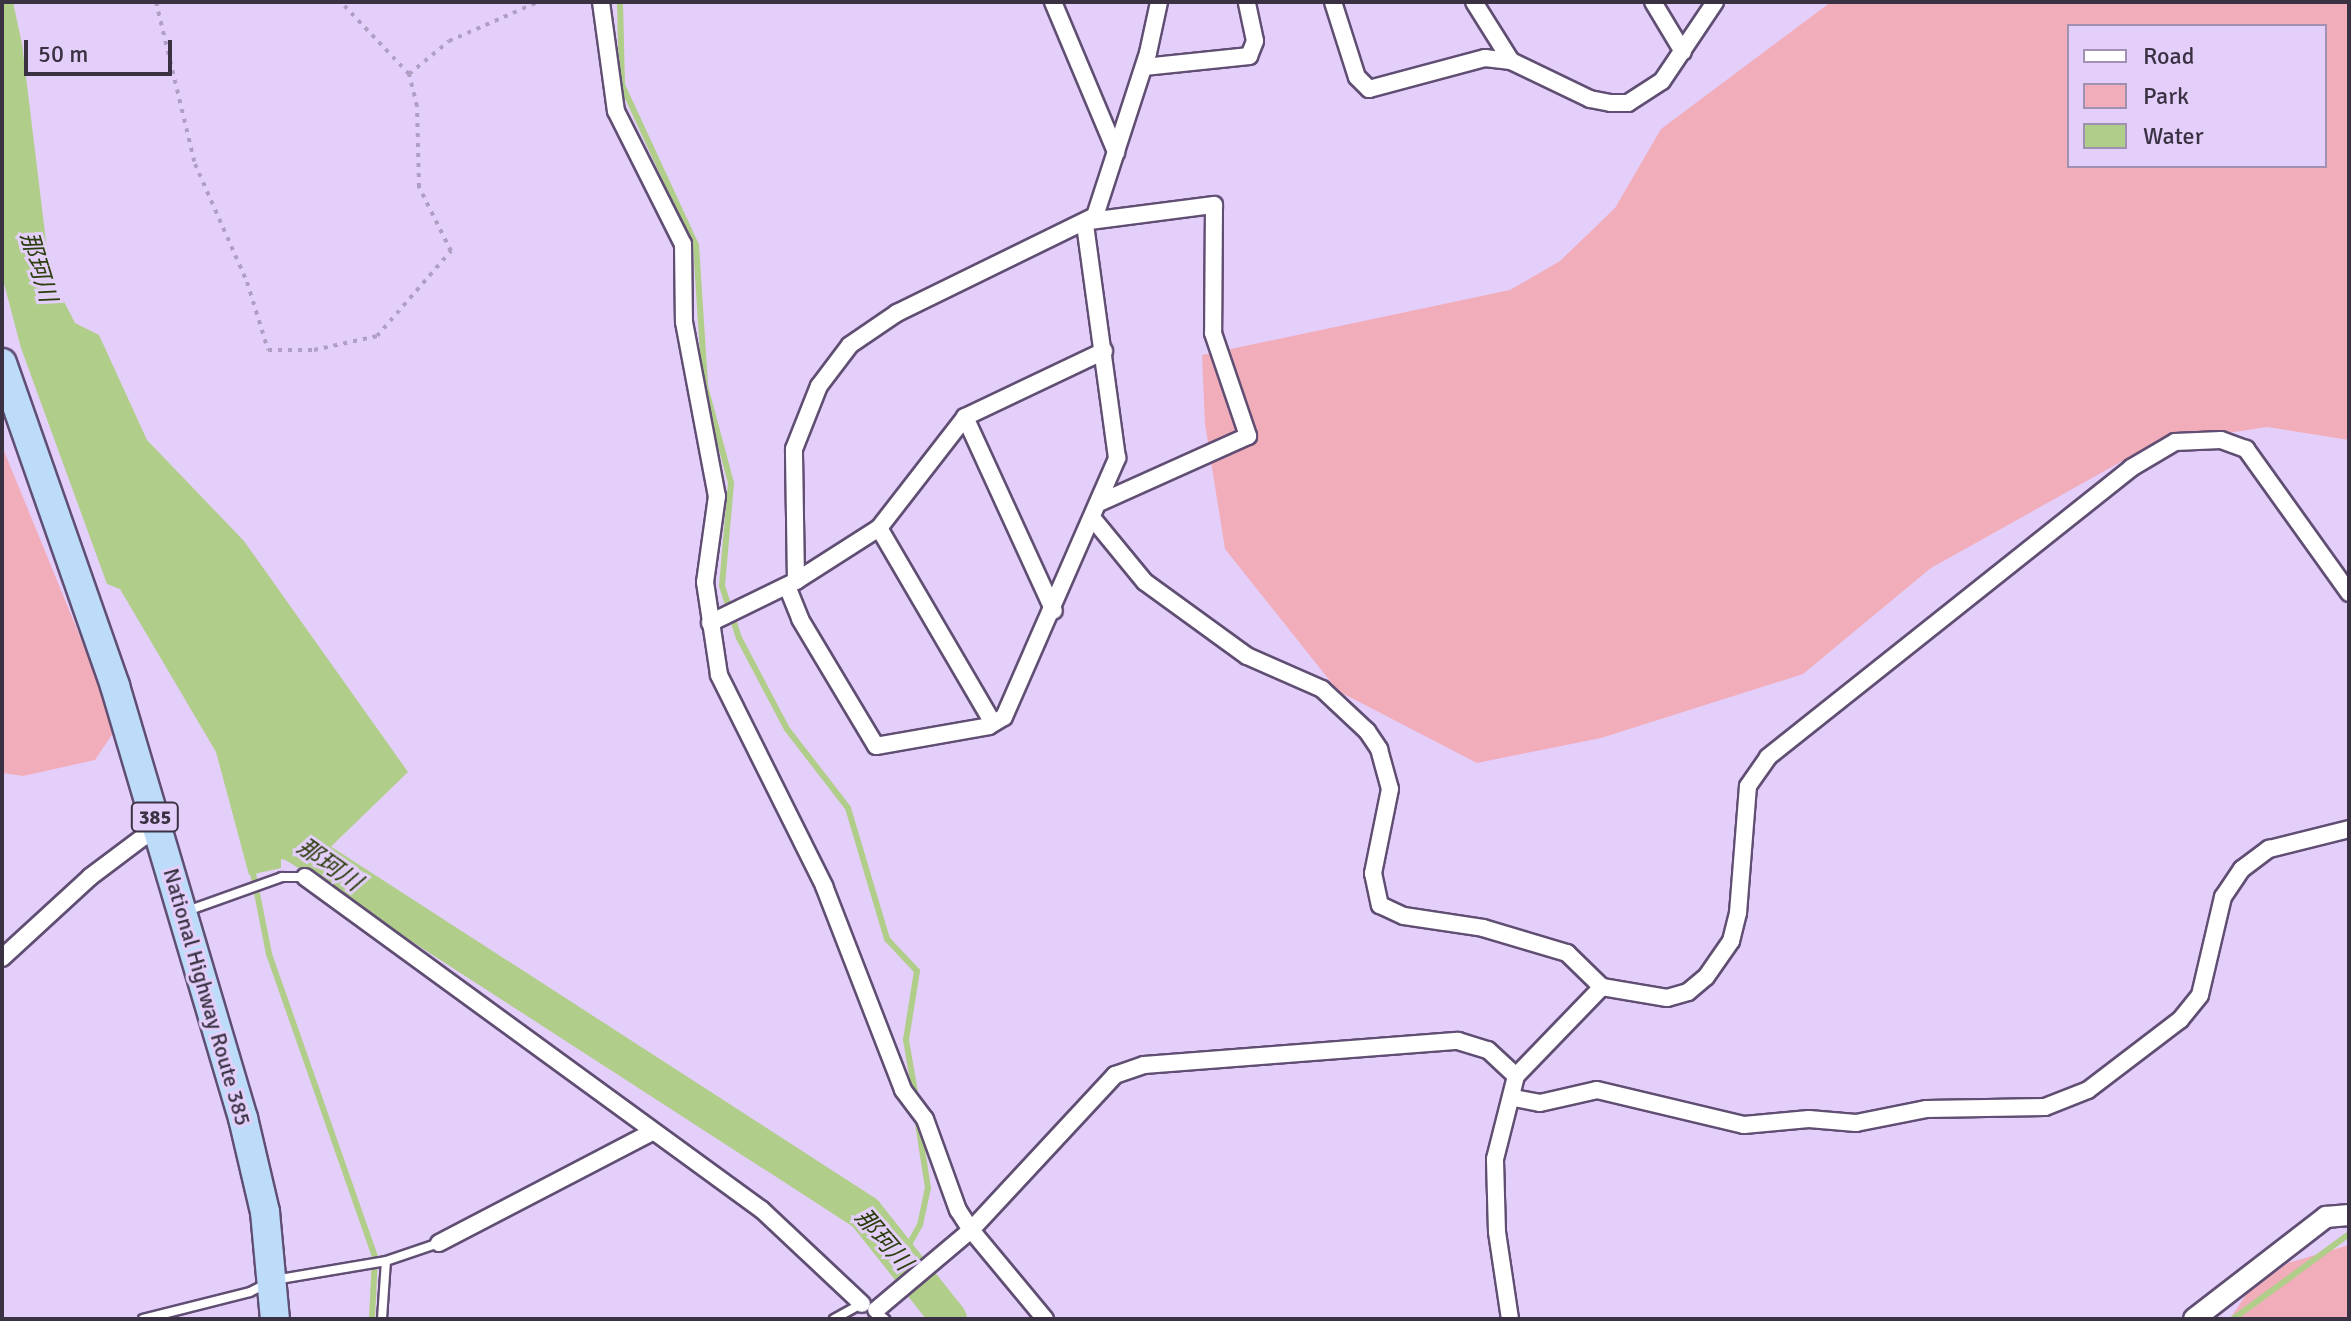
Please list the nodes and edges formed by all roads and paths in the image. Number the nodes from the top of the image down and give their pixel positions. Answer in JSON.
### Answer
{"nodes":[{"id":1,"x":156,"y":2,"type":"edge"},
{"id":2,"x":341,"y":2,"type":"edge"},
{"id":3,"x":538,"y":2,"type":"edge"},
{"id":4,"x":601,"y":2,"type":"edge"},
{"id":5,"x":1053,"y":2,"type":"edge"},
{"id":6,"x":1159,"y":2,"type":"edge"},
{"id":7,"x":1247,"y":2,"type":"edge"},
{"id":8,"x":1333,"y":2,"type":"edge"},
{"id":9,"x":1474,"y":2,"type":"edge"},
{"id":10,"x":1653,"y":2,"type":"edge"},
{"id":11,"x":1715,"y":2,"type":"edge"},
{"id":12,"x":1683,"y":52,"type":"junction"},
{"id":13,"x":1511,"y":61,"type":"junction"},
{"id":14,"x":1144,"y":67,"type":"junction"},
{"id":15,"x":409,"y":74,"type":"junction"},
{"id":16,"x":1116,"y":152,"type":"junction"},
{"id":17,"x":1088,"y":222,"type":"junction"},
{"id":18,"x":1104,"y":351,"type":"junction"},
{"id":19,"x":2,"y":363,"type":"edge"},
{"id":20,"x":965,"y":417,"type":"junction"},
{"id":21,"x":1101,"y":502,"type":"junction"},
{"id":22,"x":1094,"y":520,"type":"junction"},
{"id":23,"x":879,"y":528,"type":"junction"},
{"id":24,"x":791,"y":584,"type":"junction"},
{"id":25,"x":2349,"y":593,"type":"edge"},
{"id":26,"x":1054,"y":611,"type":"junction"},
{"id":27,"x":710,"y":623,"type":"junction"},
{"id":28,"x":993,"y":723,"type":"junction"},
{"id":29,"x":2349,"y":829,"type":"edge"},
{"id":30,"x":159,"y":832,"type":"junction"},
{"id":31,"x":305,"y":877,"type":"joint"},
{"id":32,"x":182,"y":913,"type":"junction"},
{"id":33,"x":2,"y":958,"type":"edge"},
{"id":34,"x":1602,"y":987,"type":"junction"},
{"id":35,"x":1516,"y":1076,"type":"junction"},
{"id":36,"x":1514,"y":1098,"type":"junction"},
{"id":37,"x":652,"y":1132,"type":"junction"},
{"id":38,"x":2349,"y":1215,"type":"edge"},
{"id":39,"x":967,"y":1233,"type":"junction"},
{"id":40,"x":439,"y":1243,"type":"joint"},
{"id":41,"x":386,"y":1261,"type":"junction"},
{"id":42,"x":274,"y":1280,"type":"junction"},
{"id":43,"x":877,"y":1309,"type":"edge"},
{"id":44,"x":143,"y":1319,"type":"edge"},
{"id":45,"x":275,"y":1319,"type":"edge"},
{"id":46,"x":382,"y":1319,"type":"edge"},
{"id":47,"x":834,"y":1319,"type":"edge"},
{"id":48,"x":1045,"y":1319,"type":"edge"},
{"id":49,"x":1510,"y":1319,"type":"edge"},
{"id":50,"x":2194,"y":1319,"type":"edge"}],
"edges":[{"from":1,"to":15,"type":"path"},
{"from":2,"to":15,"type":"path"},
{"from":3,"to":15,"type":"path"},
{"from":4,"to":27,"type":"street"},
{"from":5,"to":16,"type":"street"},
{"from":6,"to":14,"type":"street"},
{"from":7,"to":14,"type":"street"},
{"from":8,"to":13,"type":"street"},
{"from":9,"to":13,"type":"street"},
{"from":10,"to":12,"type":"street"},
{"from":11,"to":12,"type":"street"},
{"from":12,"to":13,"type":"street"},
{"from":14,"to":16,"type":"street"},
{"from":16,"to":17,"type":"street"},
{"from":17,"to":18,"type":"street"},
{"from":17,"to":21,"type":"street"},
{"from":17,"to":24,"type":"street"},
{"from":18,"to":20,"type":"street"},
{"from":18,"to":21,"type":"street"},
{"from":19,"to":30,"type":"highway","name":"National Highway Route 385","number":"385"},
{"from":20,"to":23,"type":"street"},
{"from":20,"to":26,"type":"street"},
{"from":21,"to":22,"type":"street"},
{"from":22,"to":26,"type":"street"},
{"from":22,"to":34,"type":"street"},
{"from":23,"to":24,"type":"street"},
{"from":23,"to":28,"type":"street"},
{"from":24,"to":27,"type":"street"},
{"from":24,"to":28,"type":"street"},
{"from":25,"to":34,"type":"street"},
{"from":26,"to":28,"type":"street"},
{"from":27,"to":39,"type":"street"},
{"from":29,"to":36,"type":"street"},
{"from":30,"to":32,"type":"highway","name":"National Highway Route 385","number":"385"},
{"from":30,"to":33,"type":"street"},
{"from":31,"to":32,"type":"lane"},
{"from":31,"to":37,"type":"street"},
{"from":32,"to":42,"type":"highway","name":"National Highway Route 385","number":"385"},
{"from":34,"to":35,"type":"street"},
{"from":35,"to":36,"type":"street"},
{"from":35,"to":39,"type":"street"},
{"from":36,"to":49,"type":"street"},
{"from":37,"to":40,"type":"street"},
{"from":37,"to":43,"type":"street"},
{"from":38,"to":50,"type":"street"},
{"from":39,"to":43,"type":"street"},
{"from":39,"to":48,"type":"street"},
{"from":40,"to":41,"type":"lane"},
{"from":41,"to":42,"type":"lane"},
{"from":41,"to":46,"type":"lane"},
{"from":42,"to":44,"type":"lane"},
{"from":42,"to":45,"type":"highway","name":"National Highway Route 385","number":"385"},
{"from":43,"to":47,"type":"lane"}]}
